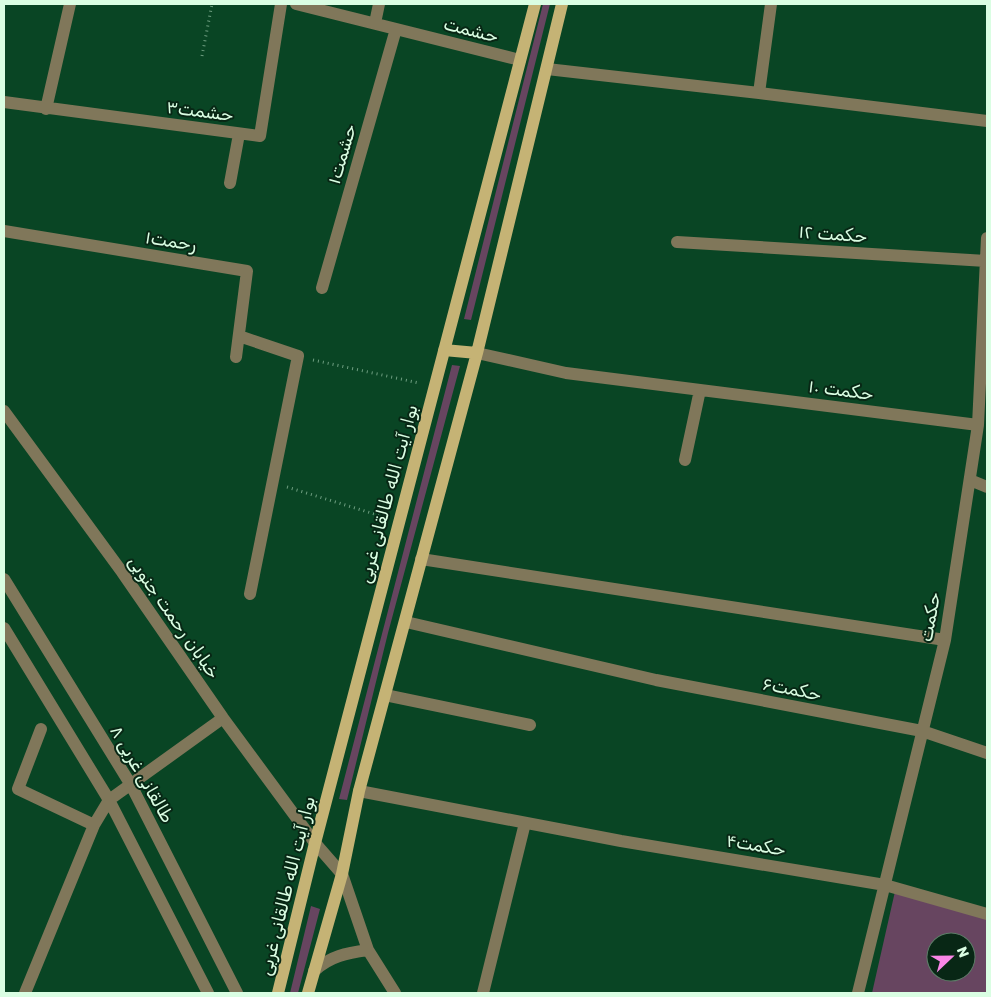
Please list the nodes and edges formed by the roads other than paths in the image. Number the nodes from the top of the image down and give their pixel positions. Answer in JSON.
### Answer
{"nodes":[{"id":1,"x":70,"y":4,"type":"edge"},
{"id":2,"x":281,"y":4,"type":"edge"},
{"id":3,"x":296,"y":4,"type":"edge"},
{"id":4,"x":379,"y":4,"type":"edge"},
{"id":5,"x":535,"y":4,"type":"edge"},
{"id":6,"x":562,"y":4,"type":"edge"},
{"id":7,"x":771,"y":4,"type":"edge"},
{"id":8,"x":375,"y":24,"type":"junction"},
{"id":9,"x":396,"y":29,"type":"junction"},
{"id":10,"x":520,"y":60,"type":"junction"},
{"id":11,"x":547,"y":69,"type":"junction"},
{"id":12,"x":759,"y":92,"type":"junction"},
{"id":13,"x":4,"y":102,"type":"edge"},
{"id":14,"x":46,"y":109,"type":"junction"},
{"id":15,"x":987,"y":121,"type":"edge"},
{"id":16,"x":239,"y":134,"type":"junction"},
{"id":17,"x":230,"y":183,"type":"dead end"},
{"id":18,"x":4,"y":230,"type":"edge"},
{"id":19,"x":987,"y":238,"type":"edge"},
{"id":20,"x":677,"y":242,"type":"dead end"},
{"id":21,"x":986,"y":260,"type":"edge"},
{"id":22,"x":322,"y":288,"type":"dead end"},
{"id":23,"x":985,"y":317,"type":"edge"},
{"id":24,"x":239,"y":336,"type":"junction"},
{"id":25,"x":444,"y":350,"type":"junction"},
{"id":26,"x":477,"y":353,"type":"junction"},
{"id":27,"x":236,"y":357,"type":"dead end"},
{"id":28,"x":700,"y":390,"type":"junction"},
{"id":29,"x":983,"y":407,"type":"edge"},
{"id":30,"x":4,"y":411,"type":"edge"},
{"id":31,"x":978,"y":425,"type":"junction"},
{"id":32,"x":685,"y":460,"type":"dead end"},
{"id":33,"x":970,"y":480,"type":"junction"},
{"id":34,"x":987,"y":487,"type":"edge"},
{"id":35,"x":421,"y":560,"type":"junction"},
{"id":36,"x":4,"y":579,"type":"edge"},
{"id":37,"x":250,"y":594,"type":"dead end"},
{"id":38,"x":406,"y":622,"type":"junction"},
{"id":39,"x":4,"y":628,"type":"edge"},
{"id":40,"x":945,"y":640,"type":"junction"},
{"id":41,"x":385,"y":695,"type":"junction"},
{"id":42,"x":223,"y":718,"type":"junction"},
{"id":43,"x":530,"y":725,"type":"dead end"},
{"id":44,"x":41,"y":729,"type":"dead end"},
{"id":45,"x":922,"y":732,"type":"junction"},
{"id":46,"x":987,"y":753,"type":"edge"},
{"id":47,"x":131,"y":785,"type":"junction"},
{"id":48,"x":358,"y":791,"type":"junction"},
{"id":49,"x":109,"y":800,"type":"junction"},
{"id":50,"x":525,"y":823,"type":"junction"},
{"id":51,"x":94,"y":825,"type":"junction"},
{"id":52,"x":315,"y":843,"type":"junction"},
{"id":53,"x":342,"y":874,"type":"junction"},
{"id":54,"x":885,"y":885,"type":"junction"},
{"id":55,"x":987,"y":914,"type":"edge"},
{"id":56,"x":368,"y":950,"type":"junction"},
{"id":57,"x":314,"y":971,"type":"junction"},
{"id":58,"x":25,"y":993,"type":"edge"},
{"id":59,"x":208,"y":993,"type":"edge"},
{"id":60,"x":237,"y":993,"type":"edge"},
{"id":61,"x":278,"y":993,"type":"edge"},
{"id":62,"x":308,"y":993,"type":"edge"},
{"id":63,"x":395,"y":993,"type":"edge"},
{"id":64,"x":483,"y":993,"type":"edge"},
{"id":65,"x":858,"y":993,"type":"edge"}],
"edges":[{"from":1,"to":14,"type":"street"},
{"from":2,"to":16,"type":"street","name":"حشمت۳"},
{"from":3,"to":8,"type":"street","name":"حشمت"},
{"from":4,"to":8,"type":"street"},
{"from":5,"to":10,"type":"main road","name":"بوار آیت الله طالقانی غربی"},
{"from":6,"to":11,"type":"main road"},
{"from":7,"to":12,"type":"street"},
{"from":8,"to":9,"type":"street","name":"حشمت"},
{"from":9,"to":10,"type":"street","name":"حشمت"},
{"from":9,"to":22,"type":"street","name":"حشمت۱"},
{"from":10,"to":25,"type":"main road","name":"بوار آیت الله طالقانی غربی"},
{"from":11,"to":12,"type":"street"},
{"from":11,"to":26,"type":"main road"},
{"from":12,"to":15,"type":"street"},
{"from":13,"to":14,"type":"street","name":"حشمت۳"},
{"from":14,"to":16,"type":"street","name":"حشمت۳"},
{"from":16,"to":17,"type":"street"},
{"from":18,"to":24,"type":"street","name":"رحمت۱"},
{"from":19,"to":21,"type":"street","name":"حکمت"},
{"from":20,"to":21,"type":"street","name":"حکمت ۱۲"},
{"from":21,"to":23,"type":"street","name":"حکمت"},
{"from":23,"to":29,"type":"street","name":"حکمت"},
{"from":24,"to":27,"type":"street","name":"رحمت۱"},
{"from":24,"to":37,"type":"street"},
{"from":25,"to":26,"type":"main road"},
{"from":25,"to":52,"type":"main road","name":"بوار آیت الله طالقانی غربی"},
{"from":26,"to":28,"type":"street","name":"حکمت ۱۰"},
{"from":26,"to":35,"type":"main road"},
{"from":28,"to":31,"type":"street","name":"حکمت ۱۰"},
{"from":28,"to":32,"type":"street"},
{"from":29,"to":31,"type":"street","name":"حکمت"},
{"from":30,"to":42,"type":"street","name":"خیابان رحمت جنوبی"},
{"from":31,"to":33,"type":"street","name":"حکمت"},
{"from":33,"to":34,"type":"street"},
{"from":33,"to":40,"type":"street","name":"حکمت"},
{"from":35,"to":38,"type":"main road"},
{"from":35,"to":40,"type":"street"},
{"from":36,"to":47,"type":"street","name":"طالقانی غربی ۸"},
{"from":38,"to":41,"type":"main road"},
{"from":38,"to":45,"type":"street","name":"حکمت۶"},
{"from":39,"to":49,"type":"street"},
{"from":40,"to":45,"type":"street","name":"حکمت"},
{"from":41,"to":43,"type":"street"},
{"from":41,"to":48,"type":"main road"},
{"from":42,"to":47,"type":"street"},
{"from":42,"to":52,"type":"street","name":"خیابان رحمت جنوبی"},
{"from":44,"to":51,"type":"street"},
{"from":45,"to":46,"type":"street","name":"حکمت۶"},
{"from":45,"to":54,"type":"street","name":"حکمت"},
{"from":47,"to":49,"type":"street"},
{"from":47,"to":60,"type":"street","name":"طالقانی غربی ۸"},
{"from":48,"to":50,"type":"street","name":"حکمت۴"},
{"from":48,"to":53,"type":"main road"},
{"from":49,"to":51,"type":"street"},
{"from":49,"to":59,"type":"street"},
{"from":50,"to":54,"type":"street","name":"حکمت۴"},
{"from":50,"to":64,"type":"street"},
{"from":51,"to":58,"type":"street"},
{"from":52,"to":53,"type":"street","name":"خیابان رحمت جنوبی"},
{"from":52,"to":61,"type":"main road","name":"بوار آیت الله طالقانی غربی"},
{"from":53,"to":56,"type":"street"},
{"from":53,"to":57,"type":"main road"},
{"from":54,"to":55,"type":"street","name":"حکمت۴"},
{"from":54,"to":65,"type":"street","name":"حکمت"},
{"from":56,"to":57,"type":"street"},
{"from":56,"to":63,"type":"street"},
{"from":57,"to":62,"type":"main road"}]}
